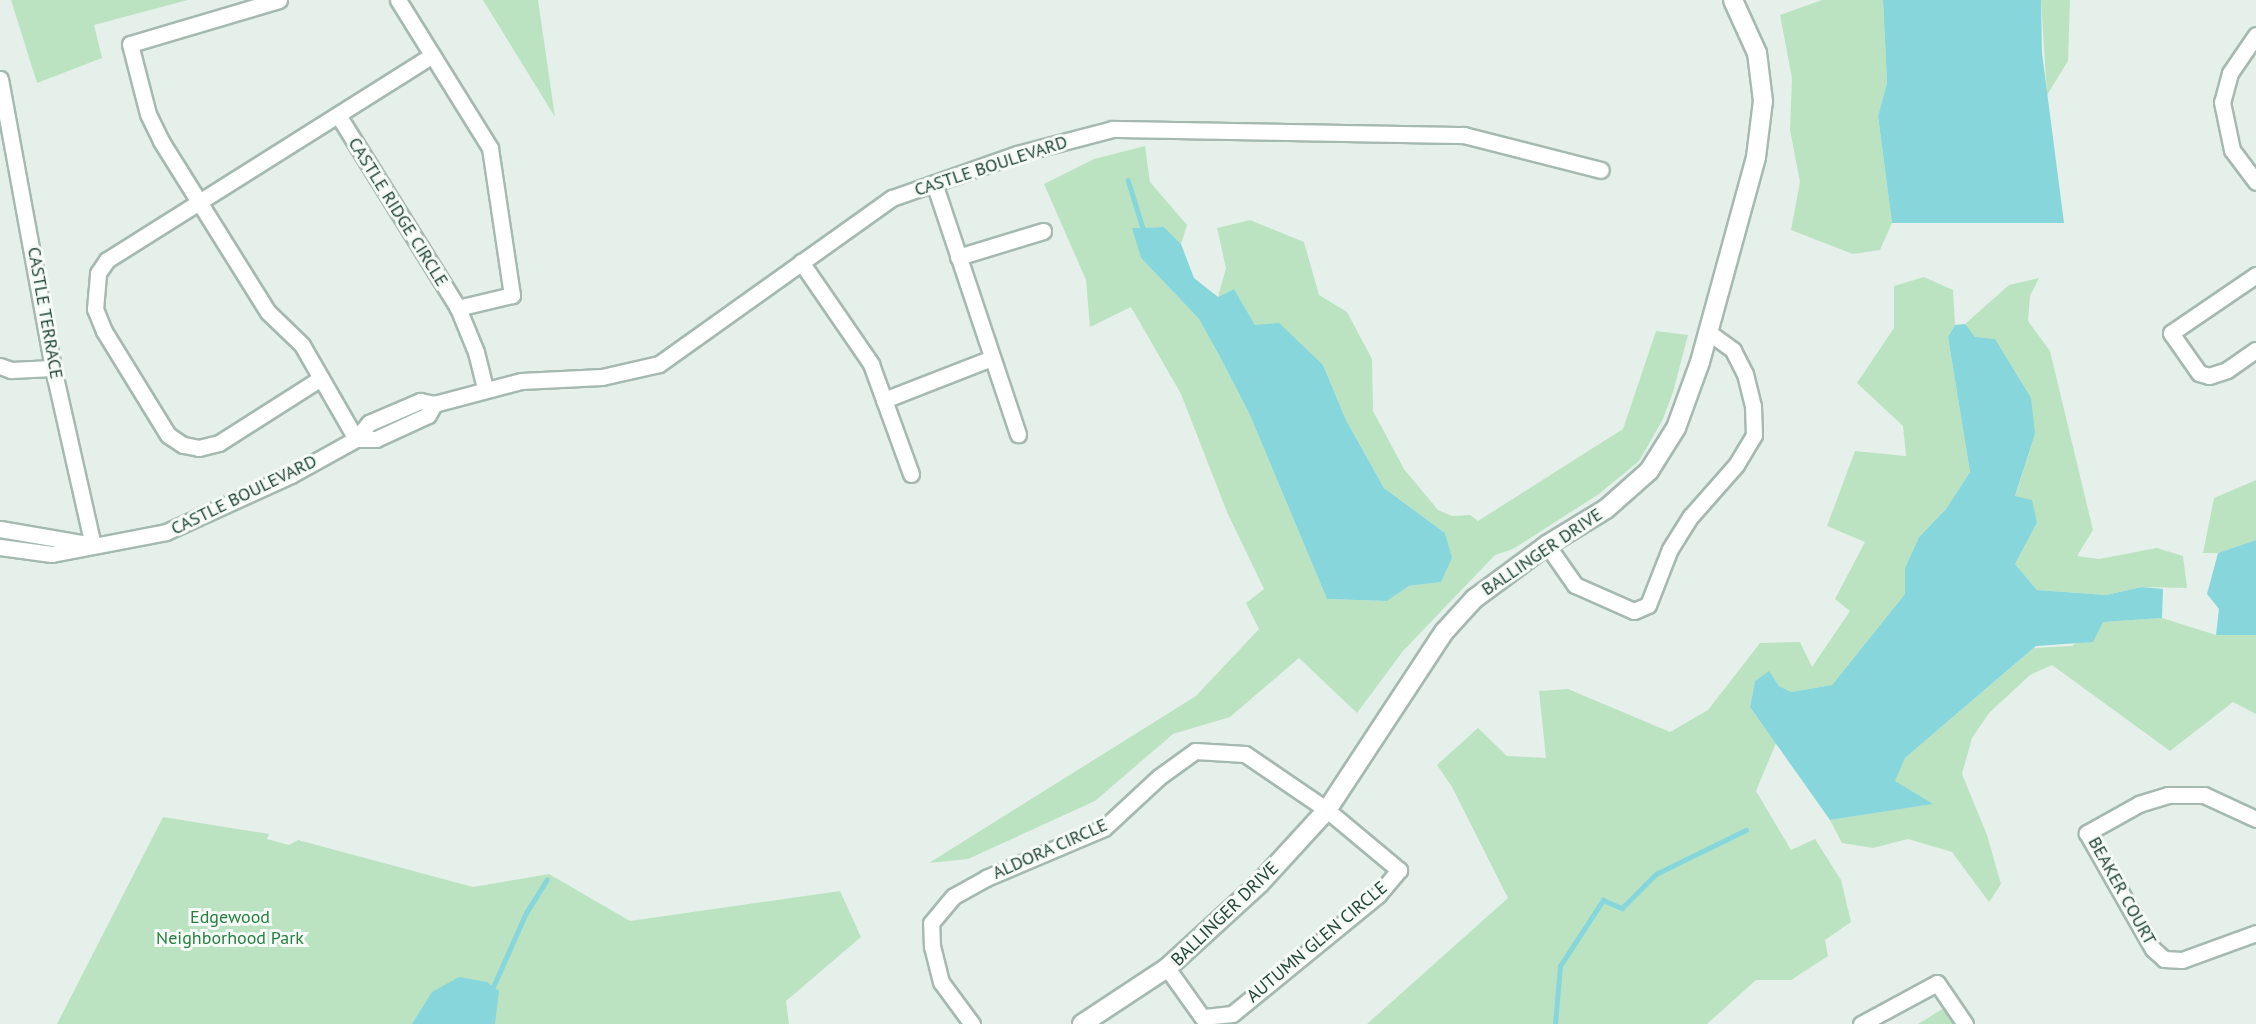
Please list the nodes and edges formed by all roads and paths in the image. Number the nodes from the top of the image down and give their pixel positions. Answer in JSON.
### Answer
{"nodes":[{"id":1,"x":279,"y":0,"type":"edge"},
{"id":2,"x":398,"y":0,"type":"edge"},
{"id":3,"x":1733,"y":0,"type":"edge"},
{"id":4,"x":2256,"y":35,"type":"edge"},
{"id":5,"x":432,"y":55,"type":"junction"},
{"id":6,"x":0,"y":79,"type":"edge"},
{"id":7,"x":338,"y":115,"type":"junction"},
{"id":8,"x":1601,"y":170,"type":"dead end"},
{"id":9,"x":2256,"y":182,"type":"edge"},
{"id":10,"x":934,"y":183,"type":"junction"},
{"id":11,"x":200,"y":203,"type":"junction"},
{"id":12,"x":1043,"y":231,"type":"dead end"},
{"id":13,"x":958,"y":258,"type":"junction"},
{"id":14,"x":801,"y":262,"type":"junction"},
{"id":15,"x":2256,"y":275,"type":"edge"},
{"id":16,"x":458,"y":308,"type":"junction"},
{"id":17,"x":1708,"y":332,"type":"junction"},
{"id":18,"x":2256,"y":350,"type":"edge"},
{"id":19,"x":992,"y":358,"type":"junction"},
{"id":20,"x":0,"y":366,"type":"edge"},
{"id":21,"x":53,"y":368,"type":"junction"},
{"id":22,"x":321,"y":378,"type":"junction"},
{"id":23,"x":485,"y":389,"type":"junction"},
{"id":24,"x":884,"y":400,"type":"junction"},
{"id":25,"x":1018,"y":434,"type":"dead end"},
{"id":26,"x":356,"y":439,"type":"junction"},
{"id":27,"x":911,"y":474,"type":"dead end"},
{"id":28,"x":0,"y":529,"type":"edge"},
{"id":29,"x":93,"y":545,"type":"junction"},
{"id":30,"x":1547,"y":545,"type":"junction"},
{"id":31,"x":0,"y":547,"type":"edge"},
{"id":32,"x":1327,"y":810,"type":"junction"},
{"id":33,"x":2256,"y":819,"type":"edge"},
{"id":34,"x":2256,"y":933,"type":"edge"},
{"id":35,"x":1167,"y":968,"type":"junction"},
{"id":36,"x":972,"y":1024,"type":"edge"},
{"id":37,"x":1082,"y":1024,"type":"edge"},
{"id":38,"x":1861,"y":1024,"type":"edge"},
{"id":39,"x":1965,"y":1024,"type":"edge"}],
"edges":[{"from":1,"to":11,"type":"street"},
{"from":2,"to":5,"type":"street"},
{"from":3,"to":17,"type":"street","name":"BALLINGER DRIVE"},
{"from":4,"to":9,"type":"street"},
{"from":5,"to":7,"type":"street"},
{"from":5,"to":16,"type":"street"},
{"from":6,"to":21,"type":"street","name":"CASTLE TERRACE"},
{"from":7,"to":11,"type":"street"},
{"from":7,"to":16,"type":"street","name":"CASTLE RIDGE CIRCLE"},
{"from":8,"to":10,"type":"street","name":"CASTLE BOULEVARD"},
{"from":10,"to":13,"type":"street"},
{"from":10,"to":14,"type":"street","name":"CASTLE BOULEVARD"},
{"from":11,"to":22,"type":"street"},
{"from":11,"to":22,"type":"street"},
{"from":12,"to":13,"type":"street"},
{"from":13,"to":19,"type":"street"},
{"from":14,"to":23,"type":"street","name":"CASTLE BOULEVARD"},
{"from":14,"to":24,"type":"street"},
{"from":15,"to":18,"type":"street"},
{"from":16,"to":23,"type":"street","name":"CASTLE RIDGE CIRCLE"},
{"from":17,"to":30,"type":"street","name":"BALLINGER DRIVE"},
{"from":17,"to":30,"type":"street"},
{"from":19,"to":24,"type":"street"},
{"from":19,"to":25,"type":"street"},
{"from":20,"to":21,"type":"street"},
{"from":21,"to":29,"type":"street","name":"CASTLE TERRACE"},
{"from":22,"to":26,"type":"street"},
{"from":23,"to":26,"type":"street","name":"CASTLE BOULEVARD"},
{"from":24,"to":27,"type":"street"},
{"from":26,"to":29,"type":"street","name":"CASTLE BOULEVARD"},
{"from":28,"to":29,"type":"street","name":"CASTLE BOULEVARD"},
{"from":29,"to":31,"type":"street","name":"CASTLE BOULEVARD"},
{"from":30,"to":32,"type":"street","name":"BALLINGER DRIVE"},
{"from":32,"to":35,"type":"street","name":"BALLINGER DRIVE"},
{"from":32,"to":35,"type":"street","name":"AUTUMN GLEN CIRCLE"},
{"from":32,"to":36,"type":"street","name":"ALDORA CIRCLE"},
{"from":33,"to":34,"type":"street","name":"BEAKER COURT"},
{"from":35,"to":37,"type":"street","name":"BALLINGER DRIVE"},
{"from":38,"to":39,"type":"street"}]}
